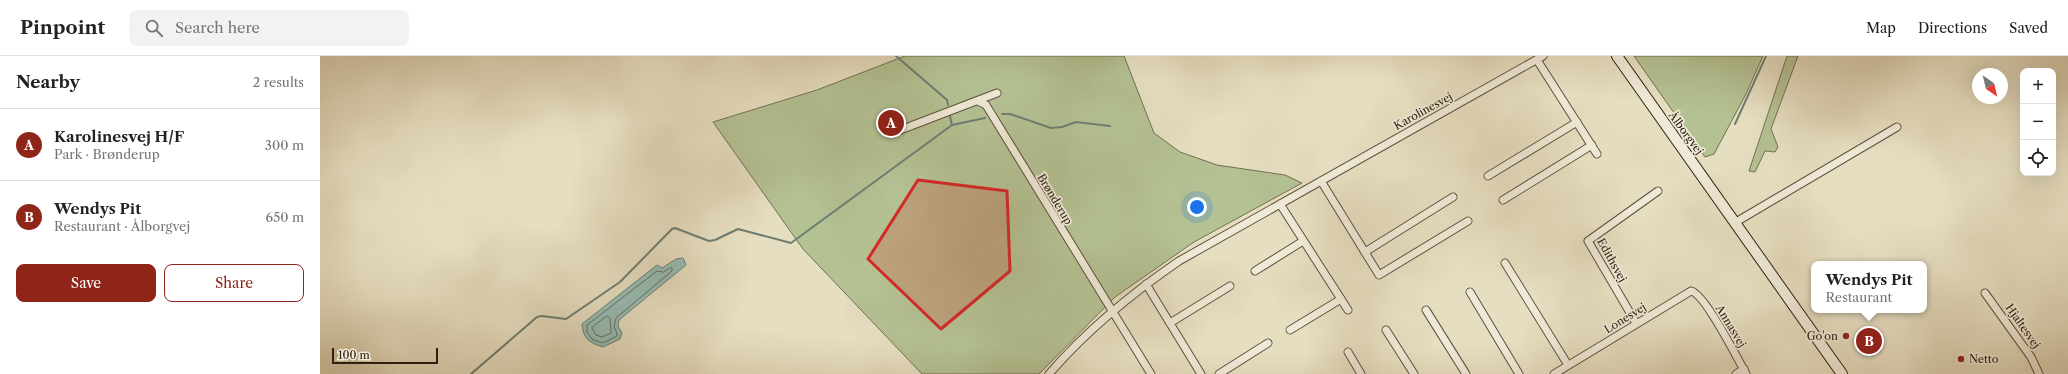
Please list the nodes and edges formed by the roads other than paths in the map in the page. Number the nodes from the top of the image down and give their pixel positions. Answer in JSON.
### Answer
{"nodes":[{"id":1,"x":1617,"y":56,"type":"edge"},
{"id":2,"x":1540,"y":58,"type":"edge"},
{"id":3,"x":997,"y":93,"type":"dead end"},
{"id":4,"x":978,"y":101,"type":"junction"},
{"id":5,"x":1576,"y":122,"type":"junction"},
{"id":6,"x":1897,"y":126,"type":"dead end"},
{"id":7,"x":894,"y":132,"type":"dead end"},
{"id":8,"x":1592,"y":145,"type":"junction"},
{"id":9,"x":1597,"y":154,"type":"dead end"},
{"id":10,"x":1488,"y":176,"type":"dead end"},
{"id":11,"x":1321,"y":181,"type":"junction"},
{"id":12,"x":1658,"y":191,"type":"dead end"},
{"id":13,"x":1453,"y":197,"type":"dead end"},
{"id":14,"x":1503,"y":200,"type":"dead end"},
{"id":15,"x":1280,"y":204,"type":"junction"},
{"id":16,"x":1468,"y":221,"type":"dead end"},
{"id":17,"x":1736,"y":222,"type":"junction"},
{"id":18,"x":1304,"y":241,"type":"junction"},
{"id":19,"x":1365,"y":252,"type":"junction"},
{"id":20,"x":1505,"y":263,"type":"dead end"},
{"id":21,"x":1255,"y":271,"type":"dead end"},
{"id":22,"x":1146,"y":284,"type":"junction"},
{"id":23,"x":1230,"y":286,"type":"dead end"},
{"id":24,"x":1694,"y":291,"type":"joint"},
{"id":25,"x":1470,"y":292,"type":"dead end"},
{"id":26,"x":1985,"y":293,"type":"dead end"},
{"id":27,"x":1341,"y":299,"type":"junction"},
{"id":28,"x":1348,"y":310,"type":"dead end"},
{"id":29,"x":1426,"y":310,"type":"dead end"},
{"id":30,"x":1111,"y":311,"type":"junction"},
{"id":31,"x":1170,"y":323,"type":"junction"},
{"id":32,"x":1636,"y":323,"type":"junction"},
{"id":33,"x":1290,"y":330,"type":"dead end"},
{"id":34,"x":1386,"y":330,"type":"dead end"},
{"id":35,"x":1268,"y":343,"type":"dead end"},
{"id":36,"x":1348,"y":352,"type":"dead end"},
{"id":37,"x":1568,"y":365,"type":"junction"},
{"id":38,"x":1745,"y":372,"type":"edge"},
{"id":39,"x":1049,"y":374,"type":"edge"},
{"id":40,"x":1151,"y":374,"type":"edge"},
{"id":41,"x":1201,"y":374,"type":"edge"},
{"id":42,"x":1219,"y":374,"type":"edge"},
{"id":43,"x":1361,"y":374,"type":"edge"},
{"id":44,"x":1414,"y":374,"type":"edge"},
{"id":45,"x":1466,"y":374,"type":"edge"},
{"id":46,"x":1520,"y":374,"type":"edge"},
{"id":47,"x":1554,"y":374,"type":"edge"},
{"id":48,"x":1736,"y":374,"type":"edge"},
{"id":49,"x":1842,"y":374,"type":"edge"},
{"id":50,"x":2039,"y":374,"type":"edge"}],
"edges":[{"from":1,"to":17,"type":"main road","name":"Ålborgvej"},
{"from":2,"to":5,"type":"street","name":"Karolinesvej"},
{"from":2,"to":11,"type":"street","name":"Karolinesvej"},
{"from":3,"to":4,"type":"street"},
{"from":4,"to":7,"type":"street"},
{"from":4,"to":30,"type":"street","name":"Brønderup"},
{"from":5,"to":8,"type":"street","name":"Karolinesvej"},
{"from":5,"to":10,"type":"street"},
{"from":6,"to":17,"type":"street"},
{"from":8,"to":9,"type":"street","name":"Karolinesvej"},
{"from":8,"to":14,"type":"street"},
{"from":11,"to":15,"type":"street","name":"Karolinesvej"},
{"from":11,"to":19,"type":"street"},
{"from":12,"to":32,"type":"street","name":"Edithsvej"},
{"from":13,"to":19,"type":"street"},
{"from":15,"to":18,"type":"street"},
{"from":15,"to":22,"type":"street","name":"Karolinesvej"},
{"from":16,"to":19,"type":"street"},
{"from":17,"to":49,"type":"main road","name":"Ålborgvej"},
{"from":18,"to":21,"type":"street"},
{"from":18,"to":27,"type":"street"},
{"from":20,"to":37,"type":"street"},
{"from":22,"to":30,"type":"street","name":"Karolinesvej"},
{"from":22,"to":31,"type":"street"},
{"from":23,"to":31,"type":"street"},
{"from":24,"to":32,"type":"street","name":"Lonesvej"},
{"from":24,"to":38,"type":"street","name":"Annasvej"},
{"from":25,"to":46,"type":"street"},
{"from":26,"to":50,"type":"street","name":"Hjaltesvej"},
{"from":27,"to":28,"type":"street"},
{"from":27,"to":33,"type":"street"},
{"from":29,"to":45,"type":"street"},
{"from":30,"to":39,"type":"street","name":"Karolinesvej"},
{"from":30,"to":40,"type":"street"},
{"from":31,"to":41,"type":"street"},
{"from":32,"to":37,"type":"street","name":"Lonesvej"},
{"from":34,"to":44,"type":"street"},
{"from":35,"to":42,"type":"street"},
{"from":36,"to":43,"type":"street"},
{"from":37,"to":47,"type":"street","name":"Lonesvej"},
{"from":38,"to":48,"type":"street"}]}
